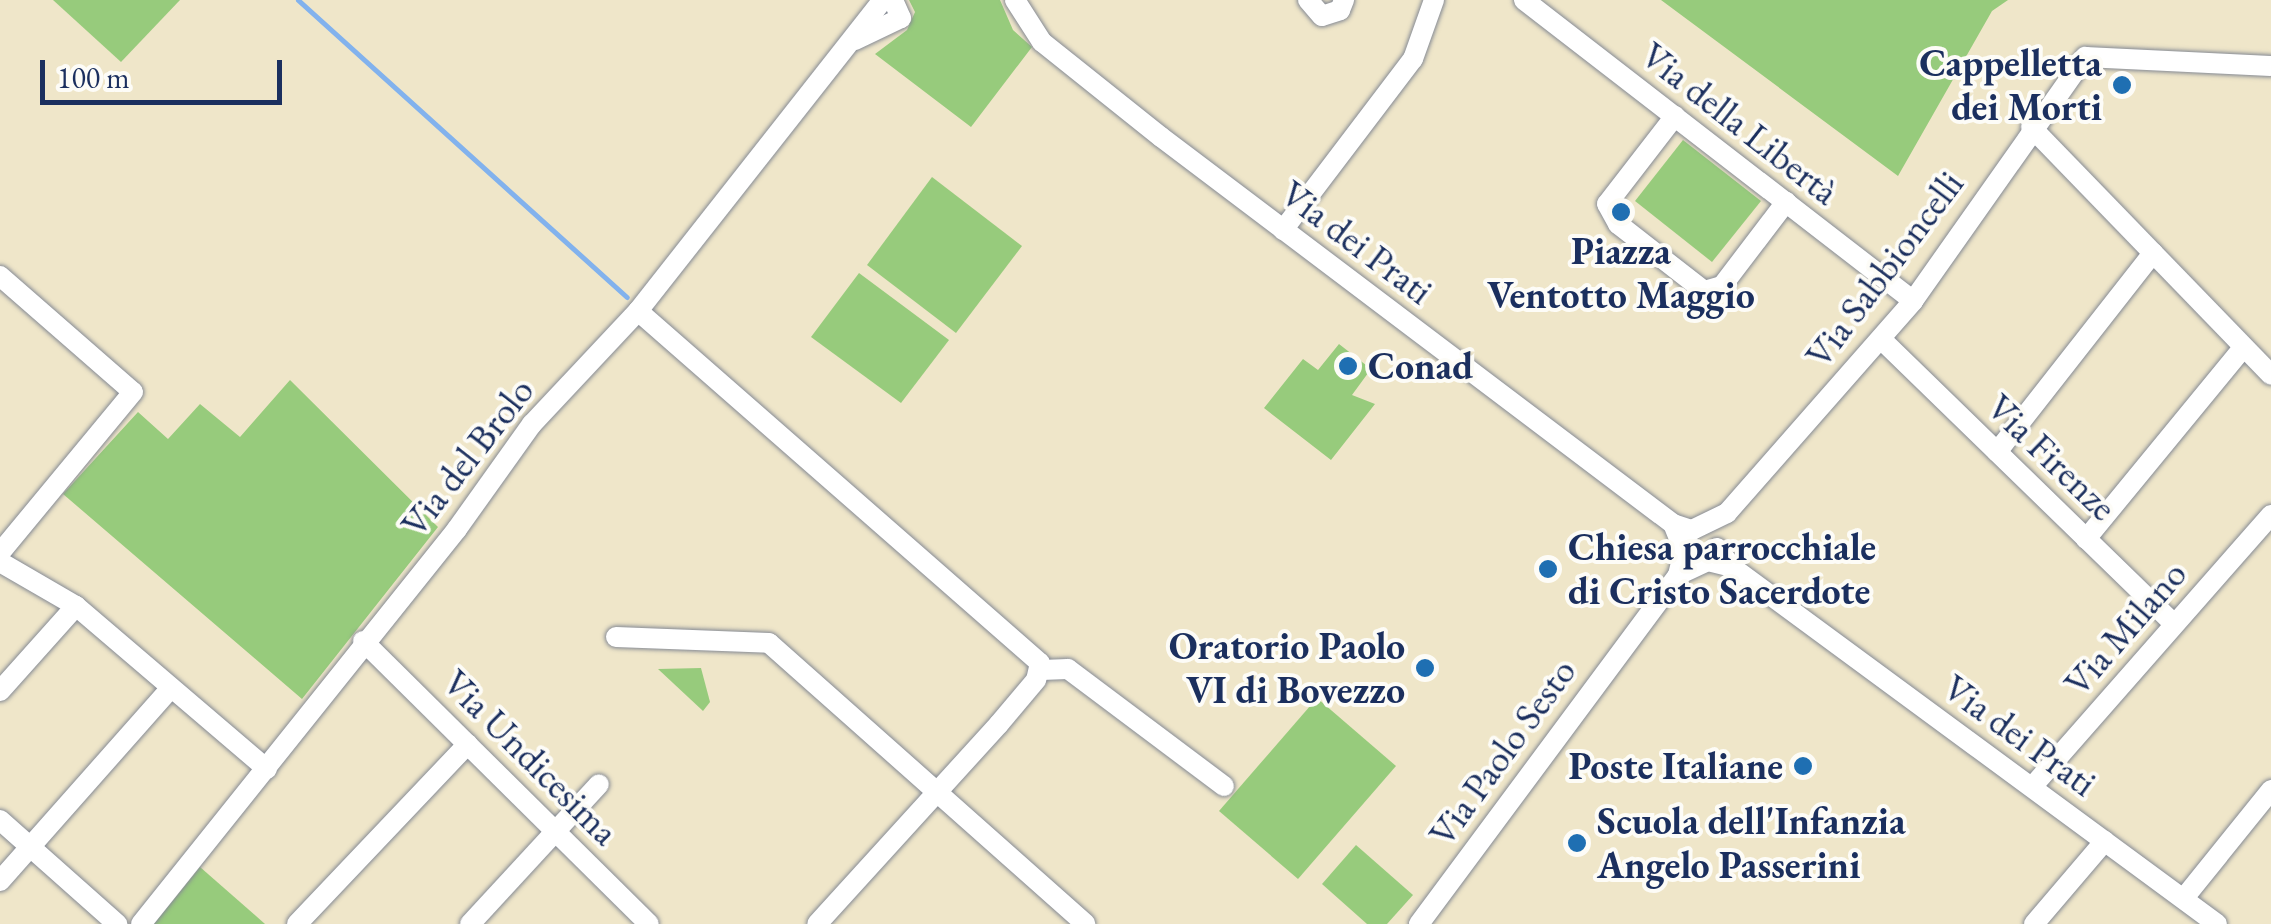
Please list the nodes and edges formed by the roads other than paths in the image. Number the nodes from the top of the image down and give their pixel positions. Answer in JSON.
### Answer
{"nodes":[{"id":1,"x":883,"y":0,"type":"edge"},
{"id":2,"x":893,"y":0,"type":"edge"},
{"id":3,"x":1015,"y":0,"type":"edge"},
{"id":4,"x":1308,"y":0,"type":"edge"},
{"id":5,"x":1344,"y":0,"type":"edge"},
{"id":6,"x":1434,"y":0,"type":"edge"},
{"id":7,"x":1524,"y":0,"type":"edge"},
{"id":8,"x":855,"y":40,"type":"junction"},
{"id":9,"x":2271,"y":66,"type":"edge"},
{"id":10,"x":1674,"y":116,"type":"junction"},
{"id":11,"x":2031,"y":127,"type":"junction"},
{"id":12,"x":1786,"y":202,"type":"junction"},
{"id":13,"x":1283,"y":230,"type":"junction"},
{"id":14,"x":2153,"y":254,"type":"junction"},
{"id":15,"x":0,"y":276,"type":"edge"},
{"id":16,"x":1914,"y":301,"type":"junction"},
{"id":17,"x":638,"y":310,"type":"junction"},
{"id":18,"x":1881,"y":339,"type":"junction"},
{"id":19,"x":2243,"y":348,"type":"junction"},
{"id":20,"x":2271,"y":375,"type":"edge"},
{"id":21,"x":1997,"y":452,"type":"junction"},
{"id":22,"x":2271,"y":515,"type":"edge"},
{"id":23,"x":2086,"y":539,"type":"junction"},
{"id":24,"x":1697,"y":543,"type":"junction"},
{"id":25,"x":0,"y":554,"type":"edge"},
{"id":26,"x":0,"y":562,"type":"edge"},
{"id":27,"x":76,"y":606,"type":"junction"},
{"id":28,"x":2174,"y":624,"type":"junction"},
{"id":29,"x":616,"y":638,"type":"dead end"},
{"id":30,"x":363,"y":640,"type":"junction"},
{"id":31,"x":1038,"y":675,"type":"junction"},
{"id":32,"x":171,"y":688,"type":"junction"},
{"id":33,"x":0,"y":690,"type":"edge"},
{"id":34,"x":468,"y":744,"type":"junction"},
{"id":35,"x":267,"y":769,"type":"junction"},
{"id":36,"x":599,"y":784,"type":"dead end"},
{"id":37,"x":1224,"y":786,"type":"dead end"},
{"id":38,"x":2032,"y":787,"type":"junction"},
{"id":39,"x":938,"y":790,"type":"junction"},
{"id":40,"x":2271,"y":790,"type":"edge"},
{"id":41,"x":0,"y":820,"type":"edge"},
{"id":42,"x":555,"y":830,"type":"junction"},
{"id":43,"x":2104,"y":841,"type":"junction"},
{"id":44,"x":30,"y":846,"type":"junction"},
{"id":45,"x":0,"y":881,"type":"edge"},
{"id":46,"x":2184,"y":898,"type":"junction"},
{"id":47,"x":644,"y":922,"type":"edge"},
{"id":48,"x":117,"y":924,"type":"edge"},
{"id":49,"x":141,"y":924,"type":"edge"},
{"id":50,"x":297,"y":924,"type":"edge"},
{"id":51,"x":470,"y":924,"type":"edge"},
{"id":52,"x":817,"y":924,"type":"edge"},
{"id":53,"x":1085,"y":924,"type":"edge"},
{"id":54,"x":1419,"y":924,"type":"edge"},
{"id":55,"x":2034,"y":924,"type":"edge"},
{"id":56,"x":2217,"y":924,"type":"edge"}],
"edges":[{"from":1,"to":8,"type":"street","name":"Via del Brolo"},
{"from":2,"to":8,"type":"street","name":"Via del Brolo"},
{"from":3,"to":13,"type":"street","name":"Via dei Prati"},
{"from":4,"to":5,"type":"street"},
{"from":6,"to":13,"type":"street"},
{"from":7,"to":10,"type":"street","name":"Via della Libertà"},
{"from":8,"to":17,"type":"street","name":"Via del Brolo"},
{"from":9,"to":11,"type":"street","name":"Via Sabbioncelli"},
{"from":10,"to":12,"type":"street","name":"Via della Libertà"},
{"from":10,"to":12,"type":"street"},
{"from":11,"to":14,"type":"street"},
{"from":11,"to":16,"type":"street","name":"Via Sabbioncelli"},
{"from":12,"to":16,"type":"street","name":"Via della Libertà"},
{"from":13,"to":24,"type":"street","name":"Via dei Prati"},
{"from":14,"to":19,"type":"street"},
{"from":14,"to":21,"type":"street"},
{"from":15,"to":25,"type":"street"},
{"from":16,"to":18,"type":"street","name":"Via Sabbioncelli"},
{"from":17,"to":30,"type":"street","name":"Via del Brolo"},
{"from":17,"to":31,"type":"street"},
{"from":18,"to":21,"type":"street","name":"Via Firenze"},
{"from":18,"to":24,"type":"street","name":"Via Sabbioncelli"},
{"from":19,"to":20,"type":"street"},
{"from":19,"to":23,"type":"street"},
{"from":21,"to":23,"type":"street","name":"Via Firenze"},
{"from":22,"to":28,"type":"street","name":"Via Milano"},
{"from":23,"to":28,"type":"street","name":"Via Firenze"},
{"from":24,"to":38,"type":"street","name":"Via dei Prati"},
{"from":24,"to":54,"type":"street","name":"Via Paolo Sesto"},
{"from":26,"to":27,"type":"street"},
{"from":27,"to":32,"type":"street"},
{"from":27,"to":33,"type":"street"},
{"from":28,"to":38,"type":"street","name":"Via Milano"},
{"from":29,"to":39,"type":"street"},
{"from":30,"to":34,"type":"street","name":"Via Undicesima"},
{"from":30,"to":35,"type":"street","name":"Via del Brolo"},
{"from":31,"to":37,"type":"street"},
{"from":31,"to":39,"type":"street"},
{"from":32,"to":35,"type":"street"},
{"from":32,"to":44,"type":"street"},
{"from":34,"to":42,"type":"street","name":"Via Undicesima"},
{"from":34,"to":50,"type":"street"},
{"from":35,"to":49,"type":"street","name":"Via del Brolo"},
{"from":36,"to":42,"type":"street"},
{"from":38,"to":43,"type":"street","name":"Via dei Prati"},
{"from":39,"to":52,"type":"street"},
{"from":39,"to":53,"type":"street"},
{"from":40,"to":46,"type":"street"},
{"from":41,"to":44,"type":"street"},
{"from":42,"to":47,"type":"street","name":"Via Undicesima"},
{"from":42,"to":51,"type":"street"},
{"from":43,"to":46,"type":"street","name":"Via dei Prati"},
{"from":43,"to":55,"type":"street"},
{"from":44,"to":45,"type":"street"},
{"from":44,"to":48,"type":"street"},
{"from":46,"to":56,"type":"street","name":"Via dei Prati"}]}
